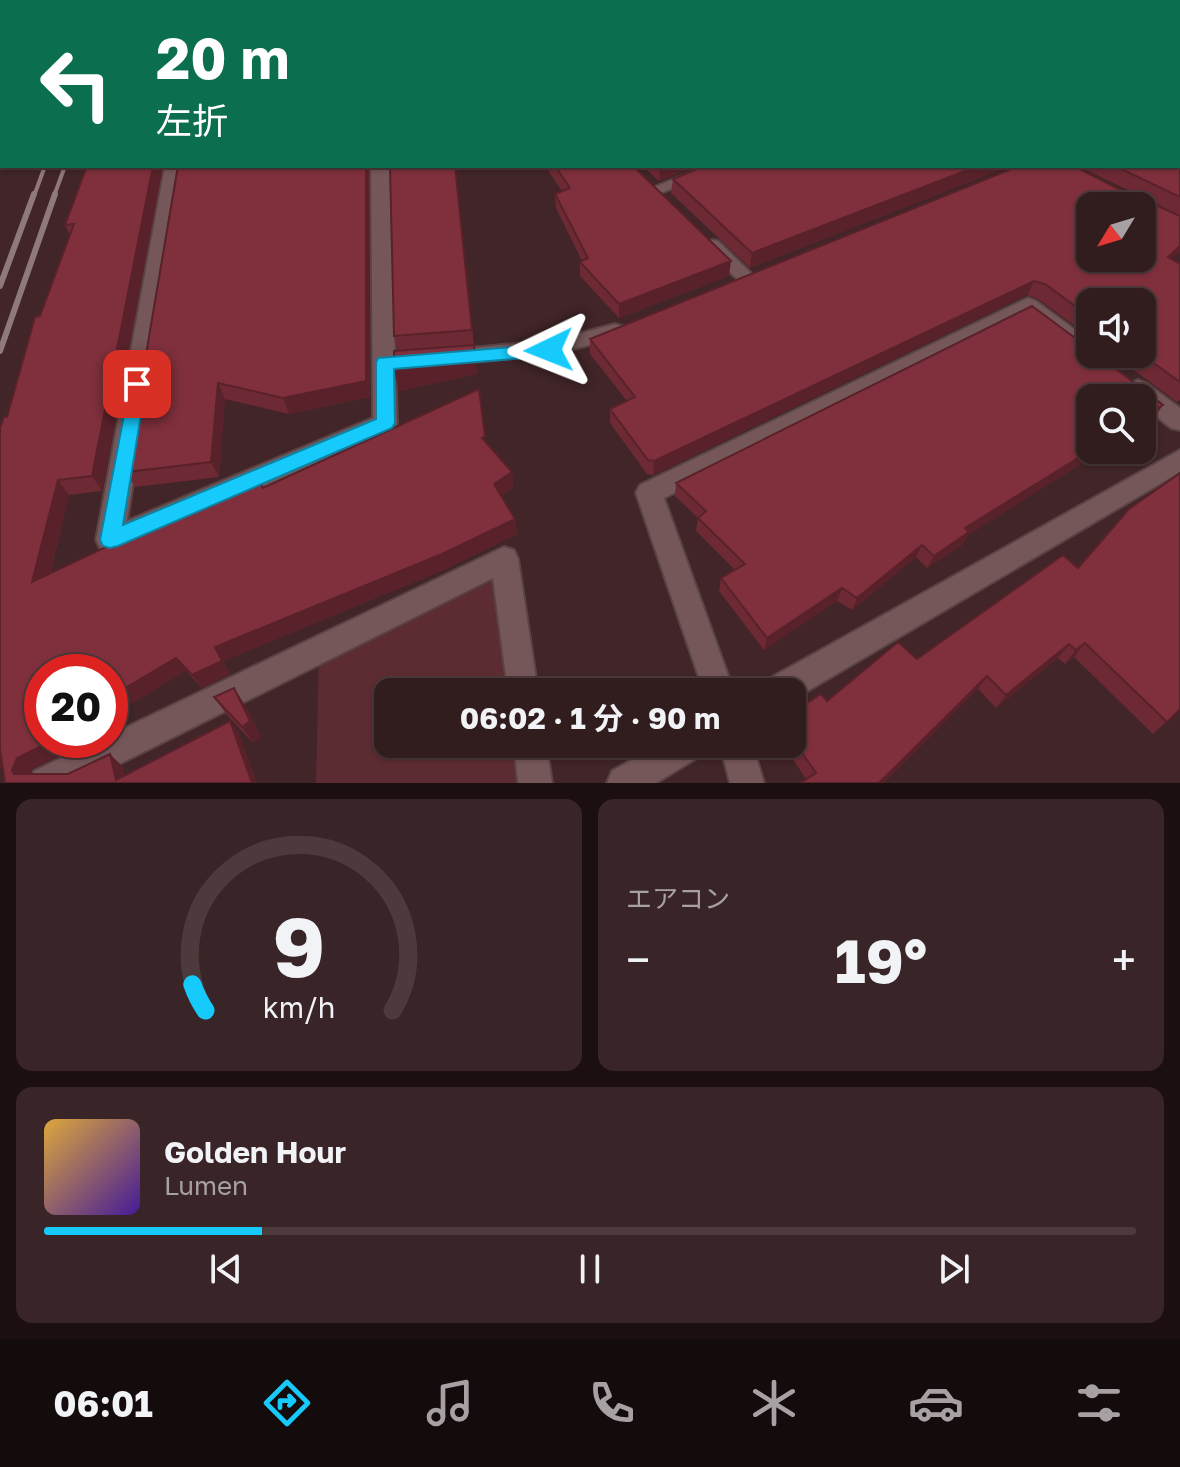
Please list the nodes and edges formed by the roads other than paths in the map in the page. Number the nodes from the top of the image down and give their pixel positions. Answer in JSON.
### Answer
{"nodes":[{"id":1,"x":174,"y":168,"type":"edge"},
{"id":2,"x":380,"y":168,"type":"edge"},
{"id":3,"x":717,"y":168,"type":"edge"},
{"id":4,"x":638,"y":174,"type":"edge"},
{"id":5,"x":700,"y":234,"type":"edge"},
{"id":6,"x":746,"y":278,"type":"edge"},
{"id":7,"x":630,"y":325,"type":"edge"},
{"id":8,"x":1076,"y":343,"type":"edge"},
{"id":9,"x":428,"y":359,"type":"edge"},
{"id":10,"x":1109,"y":368,"type":"edge"},
{"id":11,"x":1180,"y":421,"type":"edge"},
{"id":12,"x":1180,"y":460,"type":"edge"},
{"id":13,"x":521,"y":678,"type":"edge"},
{"id":14,"x":714,"y":678,"type":"edge"},
{"id":15,"x":800,"y":678,"type":"edge"},
{"id":16,"x":532,"y":758,"type":"edge"},
{"id":17,"x":667,"y":758,"type":"edge"},
{"id":18,"x":740,"y":758,"type":"edge"},
{"id":19,"x":46,"y":783,"type":"edge"},
{"id":20,"x":535,"y":783,"type":"edge"},
{"id":21,"x":624,"y":783,"type":"edge"},
{"id":22,"x":747,"y":783,"type":"edge"}],
"edges":[{"from":1,"to":2,"type":"street"},
{"from":3,"to":4,"type":"lane"},
{"from":5,"to":6,"type":"lane"},
{"from":7,"to":9,"type":"lane"},
{"from":8,"to":14,"type":"street"},
{"from":10,"to":11,"type":"street"},
{"from":12,"to":15,"type":"street"},
{"from":13,"to":19,"type":"street"},
{"from":16,"to":20,"type":"street"},
{"from":17,"to":21,"type":"street"},
{"from":18,"to":22,"type":"street"}]}
